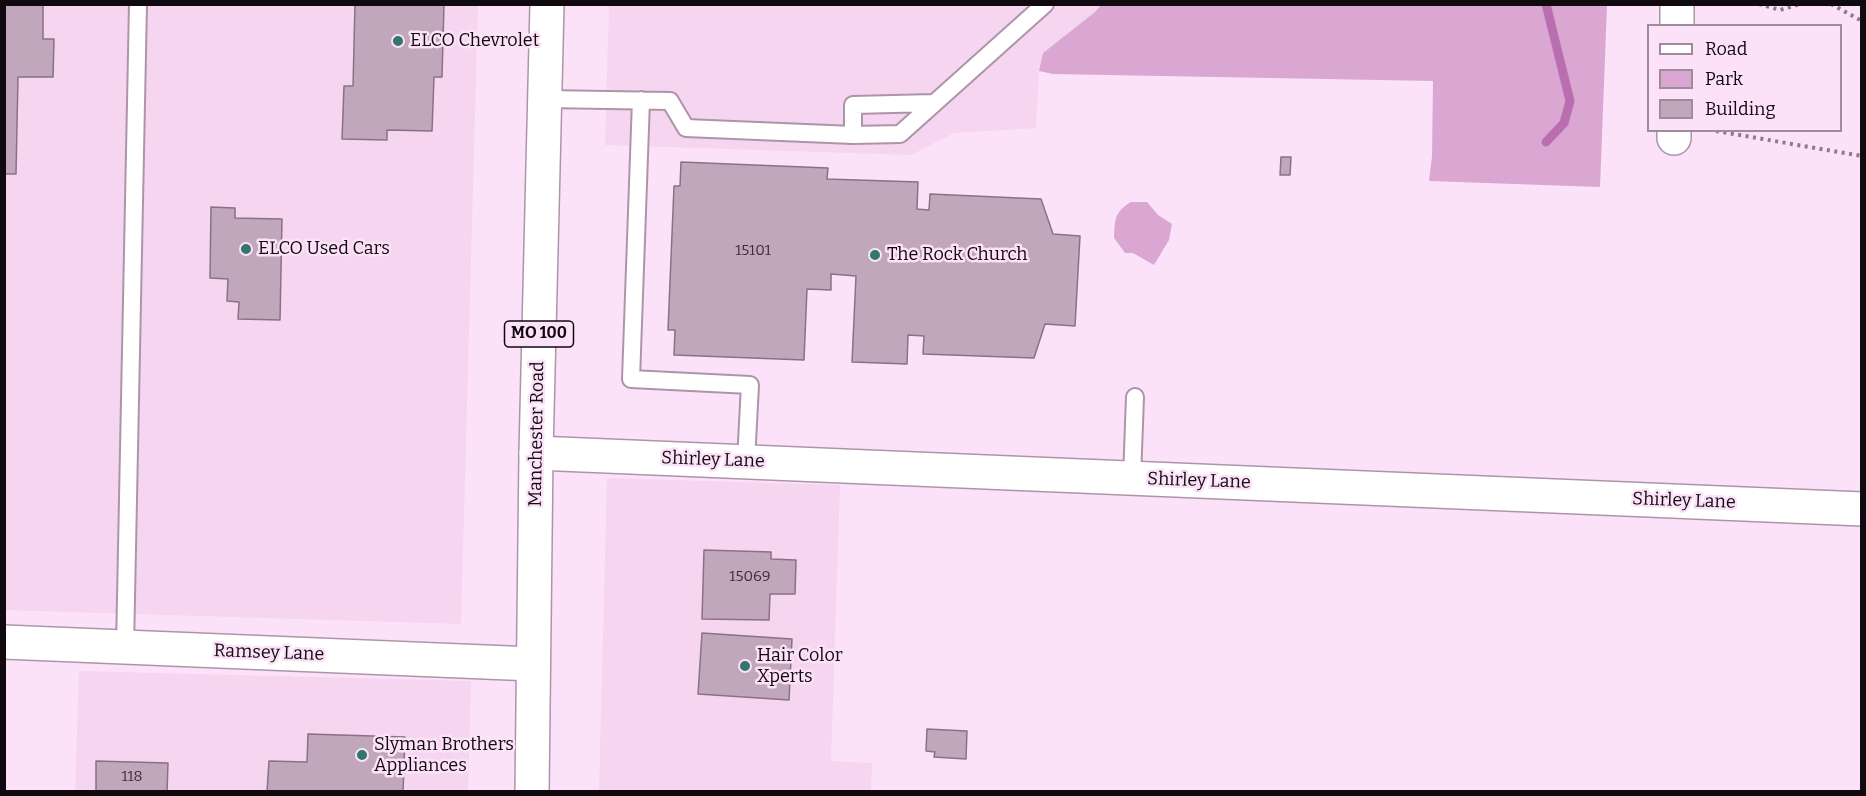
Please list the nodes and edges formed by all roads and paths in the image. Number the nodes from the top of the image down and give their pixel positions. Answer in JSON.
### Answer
{"nodes":[{"id":1,"x":138,"y":4,"type":"edge"},
{"id":2,"x":548,"y":4,"type":"edge"},
{"id":3,"x":1677,"y":4,"type":"edge"},
{"id":4,"x":1759,"y":4,"type":"edge"},
{"id":5,"x":1800,"y":4,"type":"edge"},
{"id":6,"x":1831,"y":4,"type":"edge"},
{"id":7,"x":1034,"y":7,"type":"edge"},
{"id":8,"x":1862,"y":21,"type":"edge"},
{"id":9,"x":1677,"y":24,"type":"edge"},
{"id":10,"x":545,"y":99,"type":"junction"},
{"id":11,"x":641,"y":100,"type":"junction"},
{"id":12,"x":934,"y":103,"type":"junction"},
{"id":13,"x":1722,"y":132,"type":"edge"},
{"id":14,"x":849,"y":135,"type":"junction"},
{"id":15,"x":1862,"y":156,"type":"edge"},
{"id":16,"x":1135,"y":397,"type":"dead end"},
{"id":17,"x":536,"y":453,"type":"junction"},
{"id":18,"x":746,"y":461,"type":"junction"},
{"id":19,"x":1132,"y":478,"type":"junction"},
{"id":20,"x":1862,"y":509,"type":"edge"},
{"id":21,"x":4,"y":642,"type":"edge"},
{"id":22,"x":125,"y":647,"type":"junction"},
{"id":23,"x":533,"y":664,"type":"junction"},
{"id":24,"x":532,"y":792,"type":"edge"}],
"edges":[{"from":1,"to":22,"type":"lane"},
{"from":2,"to":10,"type":"main road","name":"Manchester Road","number":"MO 100"},
{"from":3,"to":9,"type":"main road"},
{"from":4,"to":5,"type":"path"},
{"from":6,"to":8,"type":"path"},
{"from":7,"to":12,"type":"lane"},
{"from":10,"to":11,"type":"lane"},
{"from":10,"to":17,"type":"main road","name":"Manchester Road","number":"MO 100"},
{"from":11,"to":14,"type":"lane"},
{"from":11,"to":18,"type":"lane"},
{"from":12,"to":14,"type":"lane"},
{"from":12,"to":14,"type":"lane"},
{"from":13,"to":15,"type":"path"},
{"from":16,"to":19,"type":"lane"},
{"from":17,"to":18,"type":"main road","name":"Shirley Lane"},
{"from":17,"to":23,"type":"main road","name":"Manchester Road","number":"MO 100"},
{"from":18,"to":19,"type":"main road","name":"Shirley Lane"},
{"from":19,"to":20,"type":"main road","name":"Shirley Lane"},
{"from":21,"to":22,"type":"main road","name":"Ramsey Lane"},
{"from":22,"to":23,"type":"main road","name":"Ramsey Lane"},
{"from":23,"to":24,"type":"main road","name":"Manchester Road","number":"MO 100"}]}
